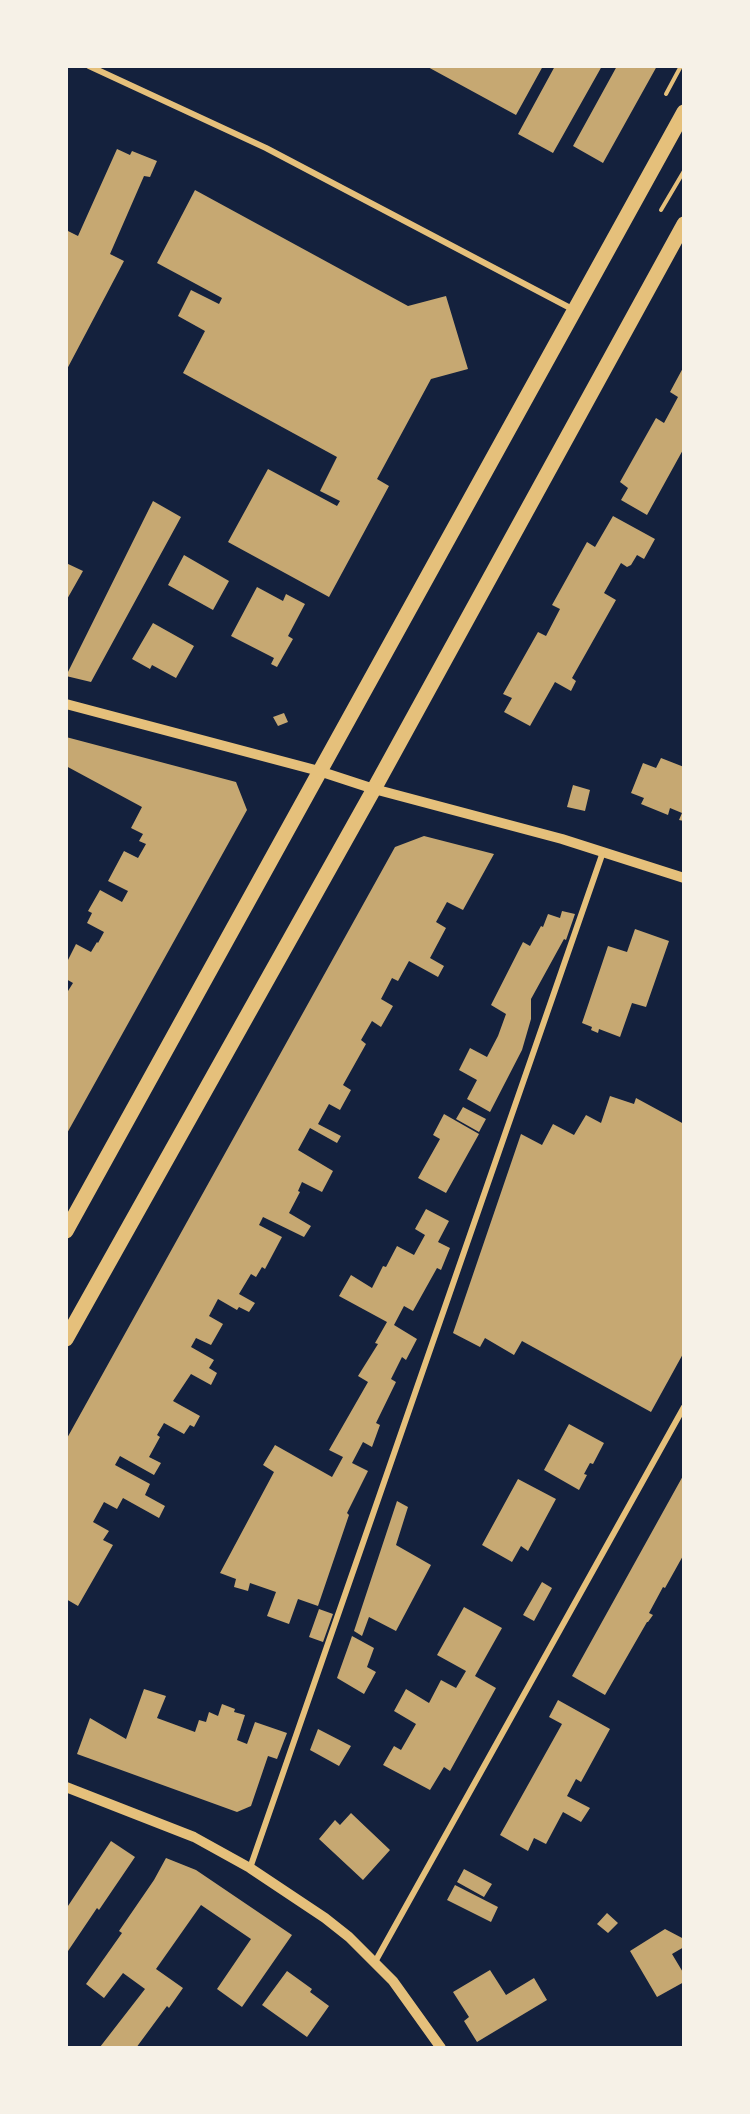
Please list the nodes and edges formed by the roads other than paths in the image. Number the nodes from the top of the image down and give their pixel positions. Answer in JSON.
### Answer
{"nodes":[{"id":1,"x":89,"y":66,"type":"edge"},
{"id":2,"x":684,"y":112,"type":"edge"},
{"id":3,"x":684,"y":224,"type":"edge"},
{"id":4,"x":574,"y":310,"type":"junction"},
{"id":5,"x":66,"y":704,"type":"edge"},
{"id":6,"x":319,"y":771,"type":"junction"},
{"id":7,"x":374,"y":789,"type":"junction"},
{"id":8,"x":603,"y":851,"type":"junction"},
{"id":9,"x":684,"y":878,"type":"edge"},
{"id":10,"x":66,"y":1231,"type":"edge"},
{"id":11,"x":66,"y":1339,"type":"edge"},
{"id":12,"x":684,"y":1407,"type":"edge"},
{"id":13,"x":66,"y":1787,"type":"edge"},
{"id":14,"x":250,"y":1868,"type":"junction"},
{"id":15,"x":375,"y":1962,"type":"junction"},
{"id":16,"x":441,"y":2048,"type":"edge"}],
"edges":[{"from":1,"to":4,"type":"street"},
{"from":2,"to":4,"type":"main road"},
{"from":3,"to":7,"type":"main road"},
{"from":4,"to":6,"type":"main road"},
{"from":5,"to":6,"type":"street"},
{"from":6,"to":7,"type":"street"},
{"from":6,"to":10,"type":"main road"},
{"from":7,"to":8,"type":"street"},
{"from":7,"to":11,"type":"main road"},
{"from":8,"to":9,"type":"street"},
{"from":8,"to":14,"type":"street"},
{"from":12,"to":15,"type":"street"},
{"from":13,"to":14,"type":"street"},
{"from":14,"to":15,"type":"street"},
{"from":15,"to":16,"type":"street"}]}
